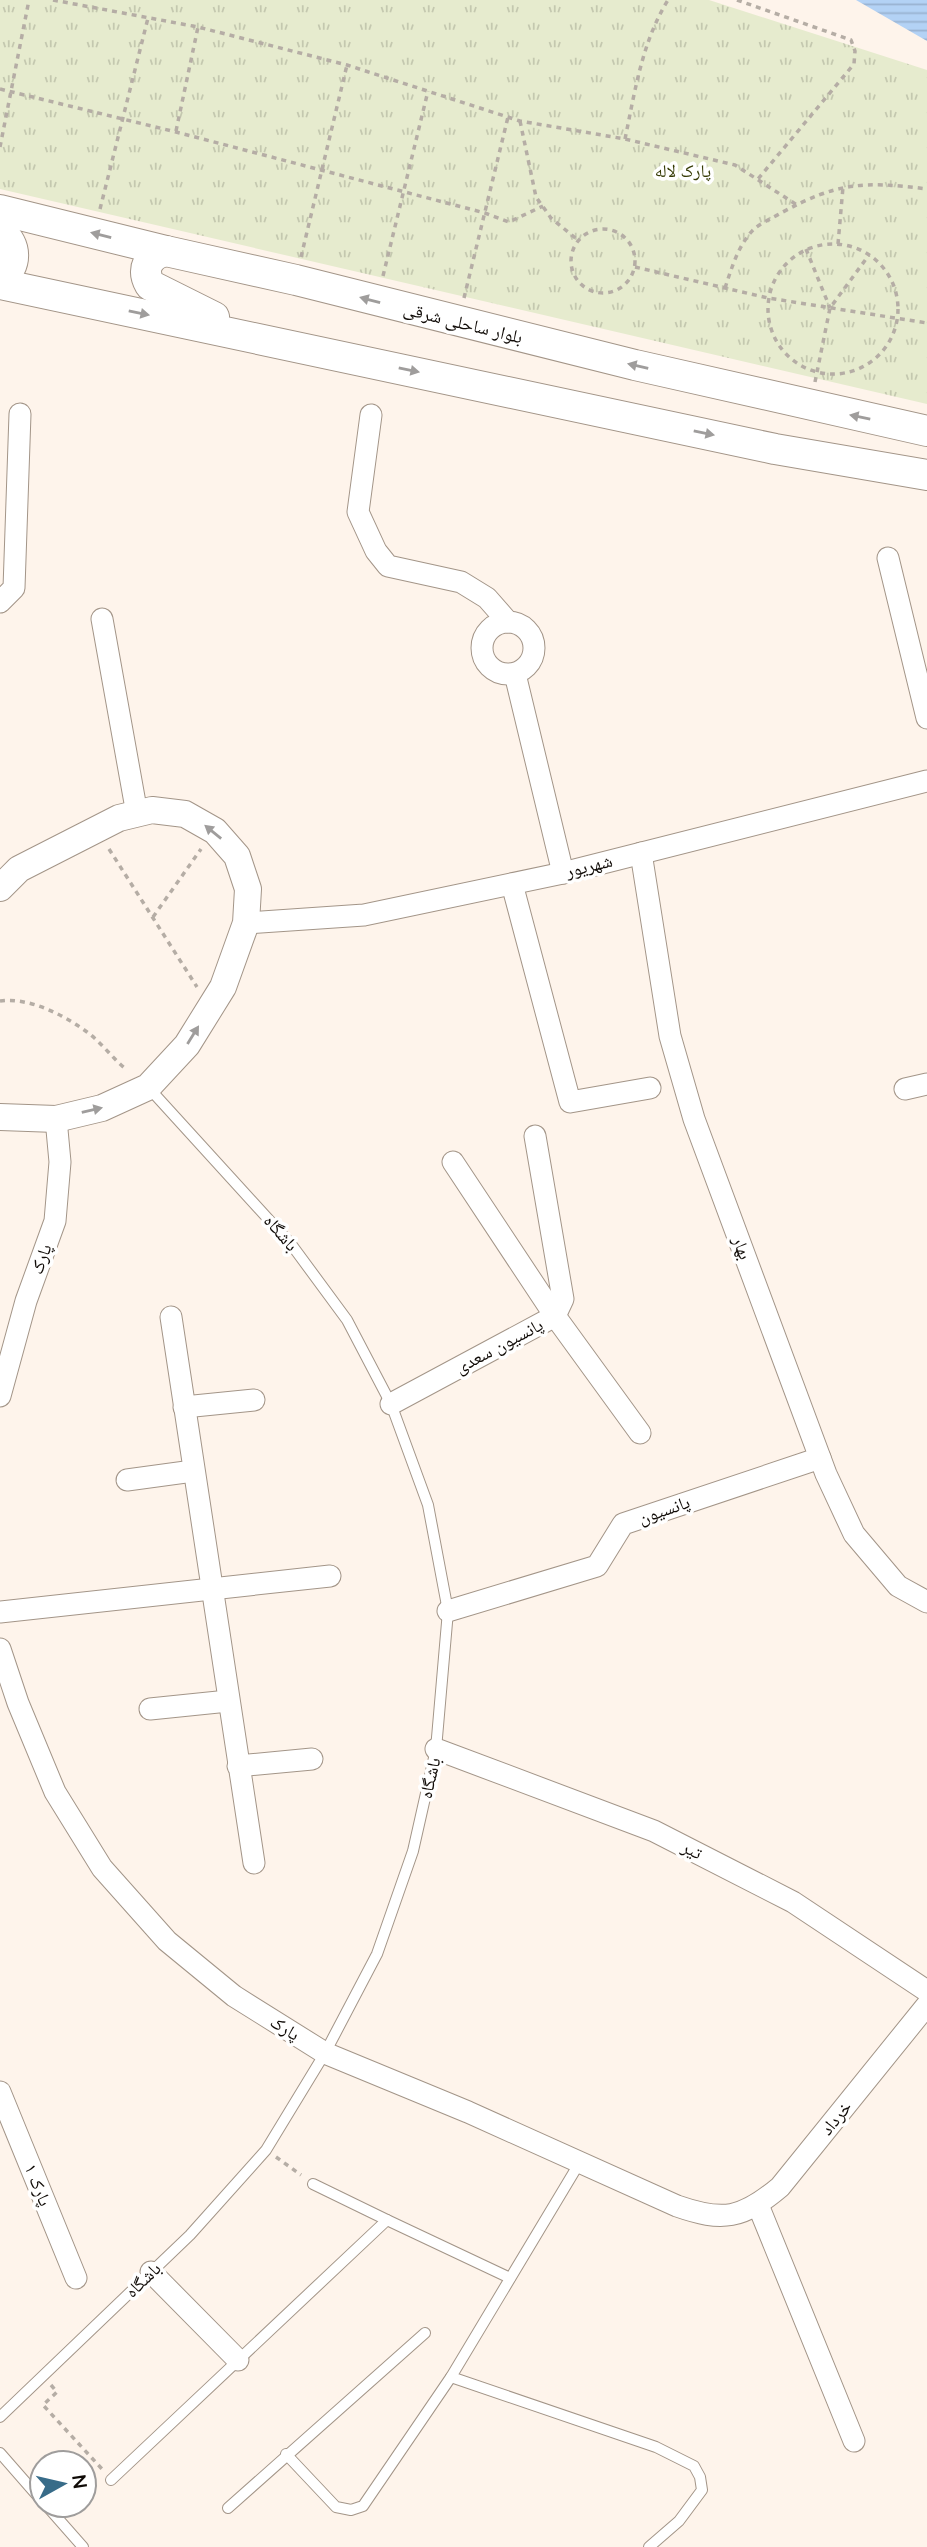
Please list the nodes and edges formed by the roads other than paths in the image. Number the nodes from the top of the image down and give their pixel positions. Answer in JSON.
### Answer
{"nodes":[{"id":1,"x":0,"y":210,"type":"edge"},
{"id":2,"x":0,"y":232,"type":"edge"},
{"id":3,"x":166,"y":251,"type":"junction"},
{"id":4,"x":0,"y":281,"type":"edge"},
{"id":5,"x":264,"y":340,"type":"junction"},
{"id":6,"x":20,"y":414,"type":"dead end"},
{"id":7,"x":371,"y":415,"type":"dead end"},
{"id":8,"x":927,"y":431,"type":"edge"},
{"id":9,"x":927,"y":475,"type":"edge"},
{"id":10,"x":888,"y":558,"type":"dead end"},
{"id":11,"x":0,"y":602,"type":"edge"},
{"id":12,"x":102,"y":620,"type":"dead end"},
{"id":13,"x":508,"y":622,"type":"junction"},
{"id":14,"x":515,"y":674,"type":"junction"},
{"id":15,"x":927,"y":718,"type":"edge"},
{"id":16,"x":927,"y":781,"type":"edge"},
{"id":17,"x":137,"y":814,"type":"junction"},
{"id":18,"x":641,"y":853,"type":"junction"},
{"id":19,"x":562,"y":873,"type":"junction"},
{"id":20,"x":512,"y":884,"type":"junction"},
{"id":21,"x":0,"y":888,"type":"edge"},
{"id":22,"x":246,"y":923,"type":"junction"},
{"id":23,"x":927,"y":1084,"type":"edge"},
{"id":24,"x":148,"y":1087,"type":"junction"},
{"id":25,"x":650,"y":1088,"type":"dead end"},
{"id":26,"x":905,"y":1089,"type":"dead end"},
{"id":27,"x":0,"y":1117,"type":"edge"},
{"id":28,"x":56,"y":1119,"type":"junction"},
{"id":29,"x":536,"y":1136,"type":"dead end"},
{"id":30,"x":453,"y":1163,"type":"dead end"},
{"id":31,"x":555,"y":1316,"type":"junction"},
{"id":32,"x":171,"y":1317,"type":"dead end"},
{"id":33,"x":0,"y":1396,"type":"edge"},
{"id":34,"x":254,"y":1400,"type":"dead end"},
{"id":35,"x":391,"y":1404,"type":"junction"},
{"id":36,"x":184,"y":1407,"type":"junction"},
{"id":37,"x":640,"y":1433,"type":"dead end"},
{"id":38,"x":820,"y":1458,"type":"junction"},
{"id":39,"x":193,"y":1471,"type":"junction"},
{"id":40,"x":127,"y":1480,"type":"dead end"},
{"id":41,"x":330,"y":1576,"type":"dead end"},
{"id":42,"x":210,"y":1588,"type":"junction"},
{"id":43,"x":927,"y":1602,"type":"edge"},
{"id":44,"x":448,"y":1611,"type":"junction"},
{"id":45,"x":0,"y":1612,"type":"edge"},
{"id":46,"x":0,"y":1649,"type":"edge"},
{"id":47,"x":228,"y":1701,"type":"junction"},
{"id":48,"x":150,"y":1709,"type":"dead end"},
{"id":49,"x":436,"y":1749,"type":"junction"},
{"id":50,"x":312,"y":1759,"type":"dead end"},
{"id":51,"x":238,"y":1766,"type":"junction"},
{"id":52,"x":254,"y":1863,"type":"dead end"},
{"id":53,"x":927,"y":1991,"type":"edge"},
{"id":54,"x":927,"y":2005,"type":"edge"},
{"id":55,"x":325,"y":2053,"type":"junction"},
{"id":56,"x":0,"y":2092,"type":"edge"},
{"id":57,"x":580,"y":2162,"type":"junction"},
{"id":58,"x":313,"y":2184,"type":"road end"},
{"id":59,"x":758,"y":2205,"type":"junction"},
{"id":60,"x":732,"y":2215,"type":"joint"},
{"id":61,"x":387,"y":2220,"type":"junction"},
{"id":62,"x":151,"y":2272,"type":"junction"},
{"id":63,"x":76,"y":2278,"type":"dead end"},
{"id":64,"x":510,"y":2278,"type":"junction"},
{"id":65,"x":425,"y":2333,"type":"dead end"},
{"id":66,"x":238,"y":2360,"type":"junction"},
{"id":67,"x":451,"y":2377,"type":"junction"},
{"id":68,"x":0,"y":2417,"type":"edge"},
{"id":69,"x":853,"y":2441,"type":"dead end"},
{"id":70,"x":0,"y":2453,"type":"edge"},
{"id":71,"x":286,"y":2454,"type":"junction"},
{"id":72,"x":111,"y":2480,"type":"road end"},
{"id":73,"x":28,"y":2485,"type":"edge"},
{"id":74,"x":228,"y":2508,"type":"dead end"},
{"id":75,"x":58,"y":2519,"type":"edge"},
{"id":76,"x":83,"y":2547,"type":"edge"},
{"id":77,"x":649,"y":2547,"type":"edge"}],
"edges":[{"from":3,"to":1,"type":"main road","name":"بلوار ساحلی شرقی","one_way":true},
{"from":2,"to":4,"type":"main road"},
{"from":3,"to":5,"type":"main road"},
{"from":8,"to":3,"type":"main road","name":"بلوار ساحلی شرقی","one_way":true},
{"from":4,"to":5,"type":"main road","one_way":true},
{"from":5,"to":9,"type":"main road","one_way":true},
{"from":6,"to":11,"type":"street"},
{"from":7,"to":13,"type":"street"},
{"from":10,"to":15,"type":"street"},
{"from":12,"to":17,"type":"street"},
{"from":13,"to":14,"type":"street"},
{"from":13,"to":14,"type":"street"},
{"from":14,"to":19,"type":"street"},
{"from":16,"to":18,"type":"street","name":"شهریور"},
{"from":17,"to":21,"type":"street"},
{"from":17,"to":22,"type":"street"},
{"from":18,"to":19,"type":"street","name":"شهریور"},
{"from":18,"to":38,"type":"street","name":"بهار"},
{"from":19,"to":20,"type":"street","name":"شهریور"},
{"from":20,"to":22,"type":"street","name":"شهریور"},
{"from":20,"to":25,"type":"street"},
{"from":24,"to":22,"type":"street","one_way":true},
{"from":23,"to":26,"type":"street"},
{"from":28,"to":24,"type":"street","one_way":true},
{"from":24,"to":35,"type":"lane","name":"باشگاه"},
{"from":27,"to":28,"type":"street"},
{"from":28,"to":33,"type":"street","name":"پارک"},
{"from":29,"to":31,"type":"street","name":"پانسیون سعدی"},
{"from":30,"to":31,"type":"street"},
{"from":31,"to":35,"type":"street","name":"پانسیون سعدی"},
{"from":31,"to":37,"type":"street"},
{"from":32,"to":36,"type":"street"},
{"from":34,"to":36,"type":"street"},
{"from":35,"to":44,"type":"lane","name":"باشگاه"},
{"from":36,"to":39,"type":"street"},
{"from":38,"to":43,"type":"street","name":"بهار"},
{"from":38,"to":44,"type":"street","name":"پانسیون"},
{"from":39,"to":40,"type":"street"},
{"from":39,"to":42,"type":"street"},
{"from":41,"to":42,"type":"street"},
{"from":42,"to":45,"type":"street"},
{"from":42,"to":47,"type":"street"},
{"from":44,"to":49,"type":"lane","name":"باشگاه"},
{"from":46,"to":55,"type":"street","name":"پارک"},
{"from":47,"to":48,"type":"street"},
{"from":47,"to":51,"type":"street"},
{"from":49,"to":53,"type":"street","name":"تیر"},
{"from":49,"to":55,"type":"lane","name":"باشگاه"},
{"from":50,"to":51,"type":"street"},
{"from":51,"to":52,"type":"street"},
{"from":54,"to":59,"type":"street","name":"خرداد"},
{"from":55,"to":57,"type":"street","name":"پارک"},
{"from":55,"to":62,"type":"lane","name":"باشگاه"},
{"from":56,"to":63,"type":"street","name":"پارک ۱"},
{"from":57,"to":60,"type":"street","name":"پارک"},
{"from":57,"to":64,"type":"lane"},
{"from":58,"to":61,"type":"lane"},
{"from":59,"to":60,"type":"street","name":"خرداد"},
{"from":59,"to":69,"type":"street"},
{"from":61,"to":64,"type":"lane"},
{"from":61,"to":66,"type":"lane"},
{"from":62,"to":66,"type":"street"},
{"from":62,"to":68,"type":"lane","name":"باشگاه"},
{"from":64,"to":67,"type":"lane"},
{"from":65,"to":71,"type":"lane"},
{"from":66,"to":72,"type":"lane"},
{"from":67,"to":71,"type":"lane"},
{"from":67,"to":77,"type":"lane"},
{"from":70,"to":73,"type":"lane"},
{"from":71,"to":74,"type":"lane"},
{"from":75,"to":76,"type":"lane"}]}
